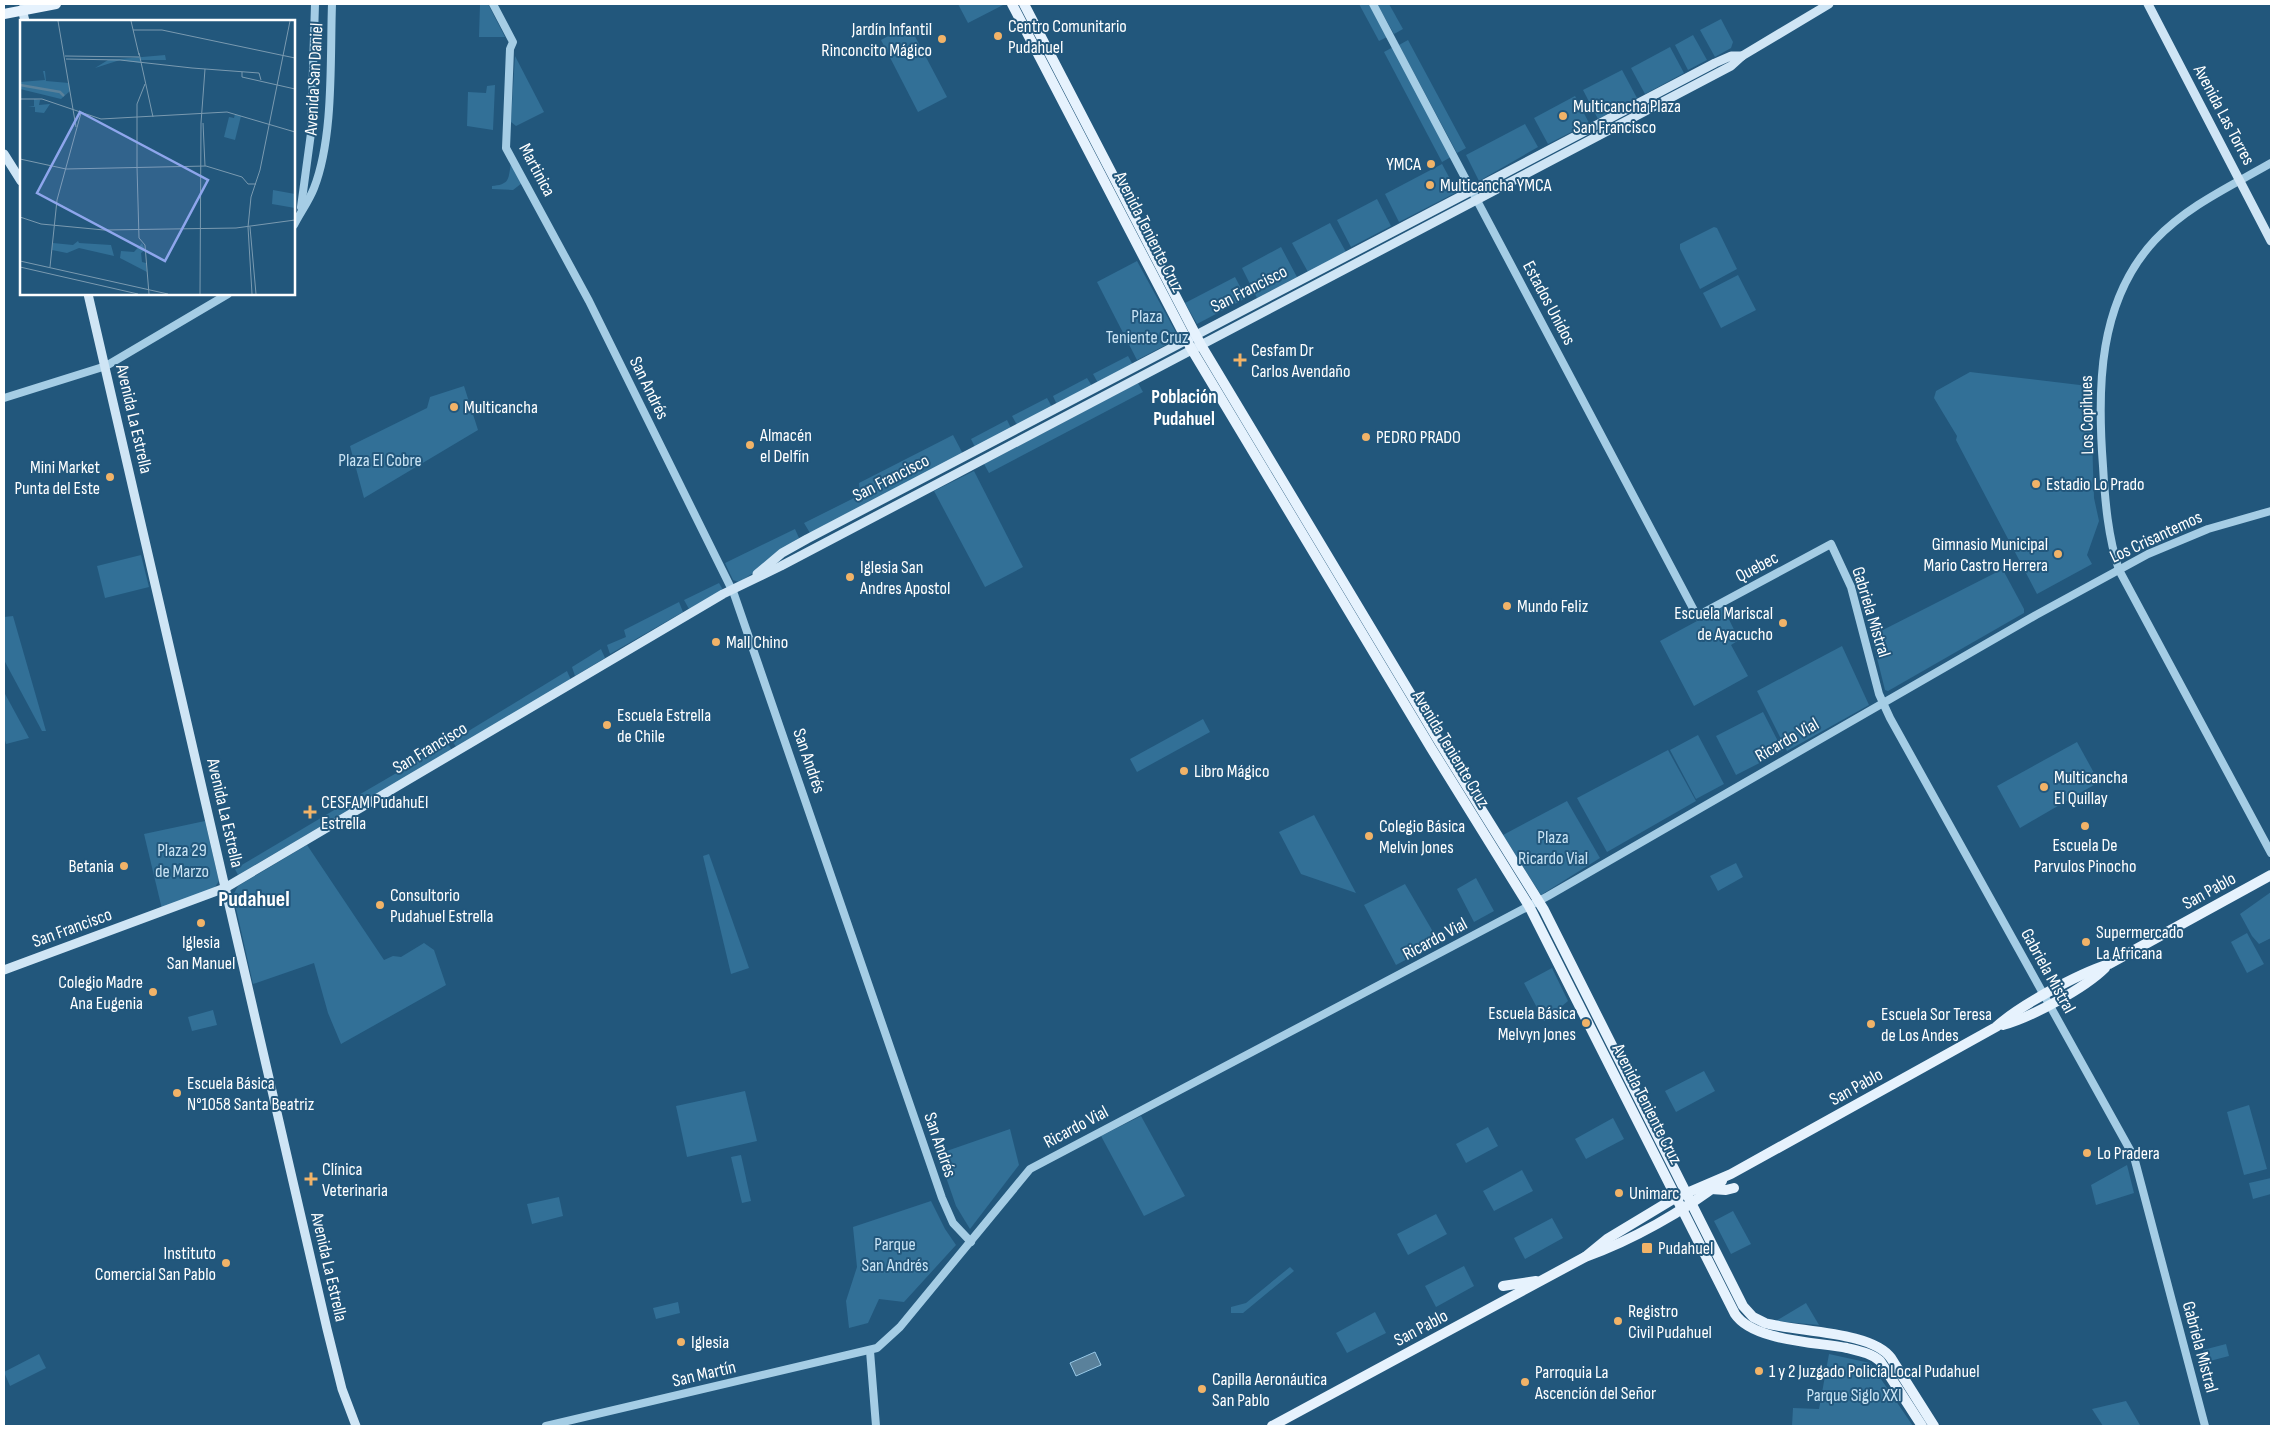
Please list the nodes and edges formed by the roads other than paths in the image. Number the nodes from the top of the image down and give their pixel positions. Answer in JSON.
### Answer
{"nodes":[{"id":1,"x":56,"y":4,"type":"edge"},
{"id":2,"x":315,"y":4,"type":"edge"},
{"id":3,"x":332,"y":4,"type":"edge"},
{"id":4,"x":493,"y":4,"type":"edge"},
{"id":5,"x":1012,"y":4,"type":"edge"},
{"id":6,"x":1024,"y":4,"type":"edge"},
{"id":7,"x":1374,"y":4,"type":"edge"},
{"id":8,"x":1829,"y":4,"type":"edge"},
{"id":9,"x":2148,"y":4,"type":"edge"},
{"id":10,"x":22,"y":10,"type":"junction"},
{"id":11,"x":4,"y":14,"type":"edge"},
{"id":12,"x":25,"y":20,"type":"edge"},
{"id":13,"x":1742,"y":56,"type":"junction"},
{"id":14,"x":4,"y":154,"type":"edge"},
{"id":15,"x":2271,"y":163,"type":"edge"},
{"id":16,"x":20,"y":179,"type":"edge"},
{"id":17,"x":2240,"y":181,"type":"junction"},
{"id":18,"x":1473,"y":191,"type":"junction"},
{"id":19,"x":1477,"y":200,"type":"junction"},
{"id":20,"x":300,"y":211,"type":"junction"},
{"id":21,"x":295,"y":223,"type":"edge"},
{"id":22,"x":2271,"y":241,"type":"edge"},
{"id":23,"x":88,"y":295,"type":"edge"},
{"id":24,"x":226,"y":295,"type":"edge"},
{"id":25,"x":589,"y":300,"type":"joint"},
{"id":26,"x":1191,"y":338,"type":"junction"},
{"id":27,"x":1196,"y":347,"type":"junction"},
{"id":28,"x":106,"y":366,"type":"junction"},
{"id":29,"x":4,"y":398,"type":"edge"},
{"id":30,"x":2271,"y":511,"type":"edge"},
{"id":31,"x":1831,"y":544,"type":"joint"},
{"id":32,"x":2119,"y":570,"type":"junction"},
{"id":33,"x":751,"y":579,"type":"junction"},
{"id":34,"x":732,"y":589,"type":"junction"},
{"id":35,"x":2059,"y":602,"type":"joint"},
{"id":36,"x":1697,"y":616,"type":"joint"},
{"id":37,"x":1882,"y":702,"type":"junction"},
{"id":38,"x":2271,"y":853,"type":"edge"},
{"id":39,"x":2271,"y":875,"type":"edge"},
{"id":40,"x":225,"y":888,"type":"junction"},
{"id":41,"x":1534,"y":904,"type":"junction"},
{"id":42,"x":4,"y":970,"type":"edge"},
{"id":43,"x":2047,"y":1000,"type":"junction"},
{"id":44,"x":1731,"y":1174,"type":"junction"},
{"id":45,"x":1734,"y":1188,"type":"dead end"},
{"id":46,"x":1711,"y":1189,"type":"junction"},
{"id":47,"x":1680,"y":1195,"type":"junction"},
{"id":48,"x":1690,"y":1202,"type":"junction"},
{"id":49,"x":1681,"y":1208,"type":"junction"},
{"id":50,"x":970,"y":1242,"type":"junction"},
{"id":51,"x":1585,"y":1257,"type":"junction"},
{"id":52,"x":1542,"y":1280,"type":"junction"},
{"id":53,"x":1503,"y":1286,"type":"dead end"},
{"id":54,"x":1785,"y":1332,"type":"junction"},
{"id":55,"x":870,"y":1351,"type":"junction"},
{"id":56,"x":1286,"y":1422,"type":"edge"},
{"id":57,"x":356,"y":1426,"type":"edge"},
{"id":58,"x":546,"y":1426,"type":"edge"},
{"id":59,"x":876,"y":1426,"type":"edge"},
{"id":60,"x":1272,"y":1426,"type":"edge"},
{"id":61,"x":1922,"y":1426,"type":"edge"},
{"id":62,"x":1934,"y":1426,"type":"edge"},
{"id":63,"x":2205,"y":1426,"type":"edge"}],
"edges":[{"from":1,"to":10,"type":"main road"},
{"from":2,"to":20,"type":"street","name":"Avenida San Daniel"},
{"from":3,"to":20,"type":"street","name":"Avenida San Daniel"},
{"from":4,"to":25,"type":"street","name":"Martinica"},
{"from":5,"to":26,"type":"main road","name":"Avenida Teniente Cruz"},
{"from":6,"to":26,"type":"main road","name":"Avenida Teniente Cruz"},
{"from":7,"to":18,"type":"street","name":"Estados Unidos"},
{"from":8,"to":13,"type":"main road","name":"San Francisco"},
{"from":9,"to":17,"type":"main road","name":"Avenida Las Torres"},
{"from":10,"to":11,"type":"main road"},
{"from":10,"to":12,"type":"main road"},
{"from":13,"to":18,"type":"main road","name":"San Francisco"},
{"from":13,"to":19,"type":"main road","name":"San Francisco"},
{"from":14,"to":16,"type":"main road"},
{"from":15,"to":17,"type":"street","name":"Los Copihues"},
{"from":17,"to":22,"type":"main road","name":"Avenida Las Torres"},
{"from":17,"to":32,"type":"street","name":"Los Copihues"},
{"from":18,"to":19,"type":"street","name":"Estados Unidos"},
{"from":18,"to":26,"type":"main road","name":"San Francisco"},
{"from":19,"to":27,"type":"main road","name":"San Francisco"},
{"from":19,"to":36,"type":"street","name":"Estados Unidos"},
{"from":20,"to":21,"type":"street","name":"Avenida San Daniel"},
{"from":23,"to":28,"type":"main road","name":"Avenida La Estrella"},
{"from":24,"to":28,"type":"street"},
{"from":25,"to":34,"type":"street","name":"San Andrés"},
{"from":26,"to":27,"type":"main road","name":"Avenida Teniente Cruz"},
{"from":26,"to":33,"type":"main road","name":"San Francisco"},
{"from":27,"to":33,"type":"main road","name":"San Francisco"},
{"from":27,"to":41,"type":"main road","name":"Avenida Teniente Cruz"},
{"from":28,"to":29,"type":"street"},
{"from":28,"to":40,"type":"main road","name":"Avenida La Estrella"},
{"from":30,"to":32,"type":"street","name":"Los Crisantemos"},
{"from":31,"to":36,"type":"street","name":"Quebec"},
{"from":31,"to":37,"type":"street","name":"Gabriela Mistral"},
{"from":32,"to":35,"type":"street","name":"Los Crisantemos"},
{"from":32,"to":38,"type":"street","name":"Los Copihues"},
{"from":33,"to":34,"type":"main road","name":"San Francisco"},
{"from":34,"to":40,"type":"main road","name":"San Francisco"},
{"from":34,"to":50,"type":"street","name":"San Andrés"},
{"from":35,"to":37,"type":"street","name":"Ricardo Vial"},
{"from":37,"to":41,"type":"street","name":"Ricardo Vial"},
{"from":37,"to":43,"type":"street","name":"Gabriela Mistral"},
{"from":39,"to":43,"type":"main road","name":"San Pablo"},
{"from":40,"to":42,"type":"main road","name":"San Francisco"},
{"from":40,"to":57,"type":"main road","name":"Avenida La Estrella"},
{"from":41,"to":47,"type":"main road","name":"Avenida Teniente Cruz"},
{"from":41,"to":50,"type":"street","name":"Ricardo Vial"},
{"from":43,"to":44,"type":"main road","name":"San Pablo"},
{"from":43,"to":63,"type":"street","name":"Gabriela Mistral"},
{"from":44,"to":46,"type":"main road","name":"San Pablo"},
{"from":44,"to":47,"type":"main road","name":"San Pablo"},
{"from":45,"to":46,"type":"main road"},
{"from":46,"to":48,"type":"main road","name":"San Pablo"},
{"from":47,"to":48,"type":"main road","name":"Avenida Teniente Cruz"},
{"from":47,"to":49,"type":"main road","name":"Avenida Teniente Cruz"},
{"from":47,"to":51,"type":"main road","name":"San Pablo"},
{"from":48,"to":49,"type":"main road","name":"San Pablo"},
{"from":48,"to":54,"type":"main road","name":"Avenida Teniente Cruz"},
{"from":49,"to":51,"type":"main road","name":"San Pablo"},
{"from":49,"to":54,"type":"main road","name":"Avenida Teniente Cruz"},
{"from":50,"to":55,"type":"street","name":"Ricardo Vial"},
{"from":51,"to":52,"type":"main road","name":"San Pablo"},
{"from":52,"to":53,"type":"main road"},
{"from":52,"to":56,"type":"main road","name":"San Pablo"},
{"from":54,"to":61,"type":"main road","name":"Avenida Teniente Cruz"},
{"from":54,"to":62,"type":"main road","name":"Avenida Teniente Cruz"},
{"from":55,"to":58,"type":"street","name":"San Martín"},
{"from":55,"to":59,"type":"street"},
{"from":56,"to":60,"type":"main road","name":"San Pablo"}]}
